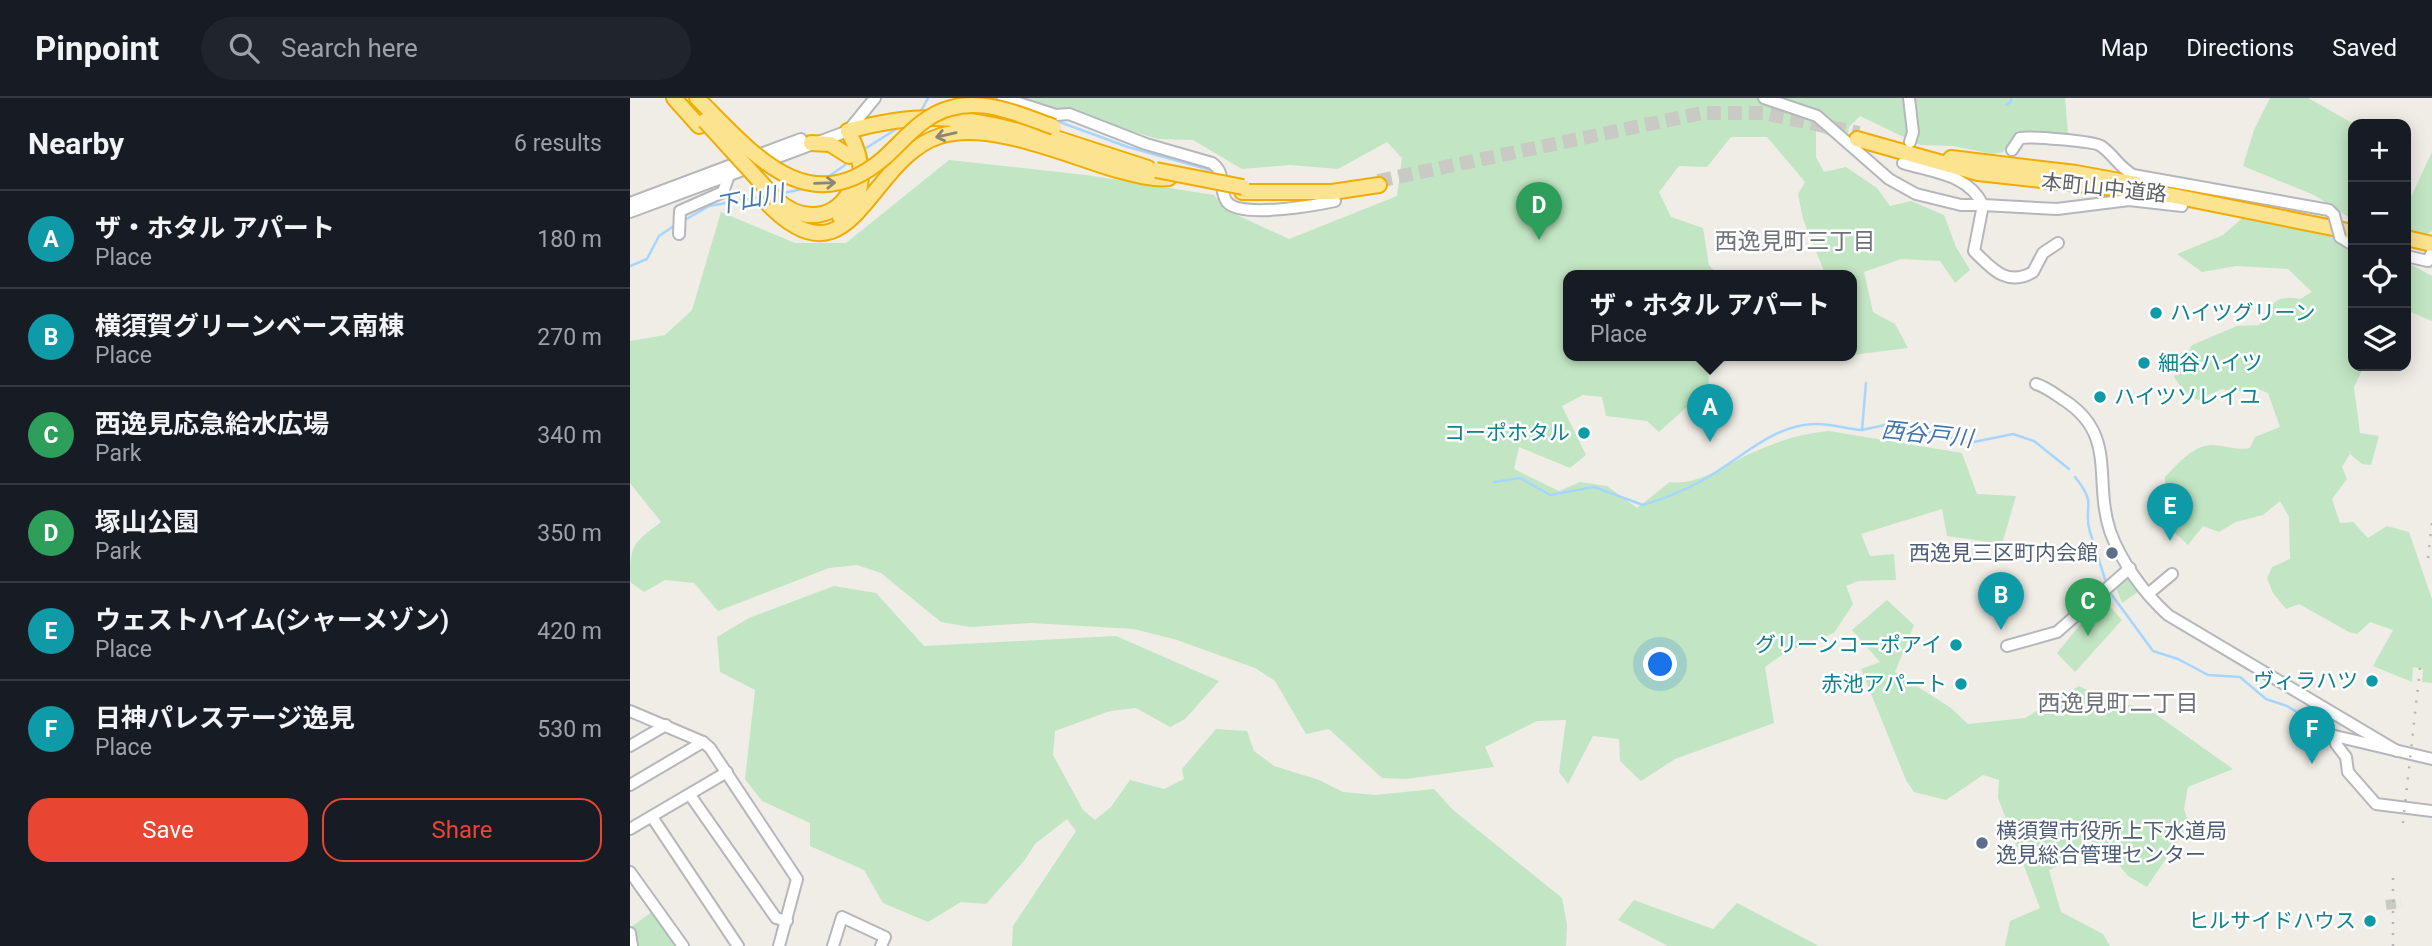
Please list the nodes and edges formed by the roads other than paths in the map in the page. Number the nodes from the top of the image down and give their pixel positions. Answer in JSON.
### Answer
{"nodes":[{"id":1,"x":674,"y":98,"type":"edge"},
{"id":2,"x":683,"y":98,"type":"edge"},
{"id":3,"x":697,"y":98,"type":"edge"},
{"id":4,"x":875,"y":98,"type":"edge"},
{"id":5,"x":1003,"y":98,"type":"edge"},
{"id":6,"x":1764,"y":98,"type":"edge"},
{"id":7,"x":1909,"y":98,"type":"edge"},
{"id":8,"x":704,"y":119,"type":"junction"},
{"id":9,"x":850,"y":127,"type":"junction"},
{"id":10,"x":1858,"y":136,"type":"tunnel mouth"},
{"id":11,"x":1910,"y":142,"type":"dead end"},
{"id":12,"x":811,"y":143,"type":"junction"},
{"id":13,"x":2012,"y":150,"type":"dead end"},
{"id":14,"x":849,"y":156,"type":"junction"},
{"id":15,"x":1903,"y":163,"type":"dead end"},
{"id":16,"x":1158,"y":173,"type":"junction"},
{"id":17,"x":729,"y":175,"type":"junction"},
{"id":18,"x":1378,"y":183,"type":"tunnel mouth"},
{"id":19,"x":1335,"y":201,"type":"dead end"},
{"id":20,"x":773,"y":202,"type":"junction"},
{"id":21,"x":630,"y":203,"type":"edge"},
{"id":22,"x":1983,"y":205,"type":"junction"},
{"id":23,"x":2182,"y":206,"type":"dead end"},
{"id":24,"x":630,"y":212,"type":"edge"},
{"id":25,"x":678,"y":228,"type":"dead end"},
{"id":26,"x":2348,"y":231,"type":"edge"},
{"id":27,"x":2348,"y":232,"type":"edge"},
{"id":28,"x":2058,"y":243,"type":"dead end"},
{"id":29,"x":2411,"y":243,"type":"edge"},
{"id":30,"x":2432,"y":250,"type":"edge"},
{"id":31,"x":2411,"y":257,"type":"edge"},
{"id":32,"x":2036,"y":384,"type":"dead end"},
{"id":33,"x":2130,"y":568,"type":"junction"},
{"id":34,"x":2172,"y":574,"type":"dead end"},
{"id":35,"x":2148,"y":594,"type":"junction"},
{"id":36,"x":2007,"y":646,"type":"dead end"},
{"id":37,"x":630,"y":711,"type":"edge"},
{"id":38,"x":666,"y":725,"type":"junction"},
{"id":39,"x":703,"y":742,"type":"junction"},
{"id":40,"x":630,"y":746,"type":"edge"},
{"id":41,"x":2397,"y":751,"type":"junction"},
{"id":42,"x":2432,"y":760,"type":"edge"},
{"id":43,"x":727,"y":772,"type":"junction"},
{"id":44,"x":630,"y":785,"type":"edge"},
{"id":45,"x":690,"y":795,"type":"junction"},
{"id":46,"x":2432,"y":811,"type":"edge"},
{"id":47,"x":652,"y":817,"type":"junction"},
{"id":48,"x":630,"y":829,"type":"edge"},
{"id":49,"x":631,"y":870,"type":"edge"},
{"id":50,"x":787,"y":921,"type":"junction"},
{"id":51,"x":630,"y":933,"type":"edge"},
{"id":52,"x":884,"y":945,"type":"edge"},
{"id":53,"x":632,"y":946,"type":"edge"},
{"id":54,"x":683,"y":946,"type":"edge"},
{"id":55,"x":738,"y":946,"type":"edge"},
{"id":56,"x":779,"y":946,"type":"edge"},
{"id":57,"x":833,"y":946,"type":"edge"}],
"edges":[{"from":1,"to":8,"type":"highway"},
{"from":2,"to":8,"type":"highway"},
{"from":3,"to":8,"type":"highway"},
{"from":4,"to":9,"type":"street"},
{"from":5,"to":19,"type":"street"},
{"from":6,"to":22,"type":"street"},
{"from":7,"to":11,"type":"street"},
{"from":8,"to":16,"type":"highway","one_way":true,"bridge":true},
{"from":8,"to":20,"type":"highway"},
{"from":9,"to":12,"type":"street"},
{"from":9,"to":14,"type":"highway"},
{"from":9,"to":16,"type":"highway"},
{"from":9,"to":20,"type":"highway"},
{"from":9,"to":21,"type":"street"},
{"from":10,"to":27,"type":"highway","name":"本町山中道路"},
{"from":12,"to":14,"type":"highway"},
{"from":12,"to":17,"type":"street"},
{"from":13,"to":26,"type":"street","bridge":true},
{"from":14,"to":20,"type":"highway"},
{"from":15,"to":22,"type":"street"},
{"from":16,"to":18,"type":"highway","bridge":true},
{"from":16,"to":20,"type":"highway","one_way":true},
{"from":17,"to":24,"type":"street"},
{"from":17,"to":25,"type":"street"},
{"from":22,"to":23,"type":"street"},
{"from":22,"to":28,"type":"street"},
{"from":29,"to":30,"type":"highway"},
{"from":30,"to":31,"type":"street"},
{"from":32,"to":33,"type":"street"},
{"from":33,"to":35,"type":"street"},
{"from":33,"to":36,"type":"street"},
{"from":34,"to":35,"type":"street"},
{"from":35,"to":41,"type":"street"},
{"from":37,"to":38,"type":"street"},
{"from":38,"to":39,"type":"street"},
{"from":38,"to":40,"type":"street"},
{"from":39,"to":43,"type":"street"},
{"from":39,"to":44,"type":"street"},
{"from":41,"to":42,"type":"street"},
{"from":41,"to":46,"type":"street"},
{"from":43,"to":45,"type":"street"},
{"from":43,"to":50,"type":"street"},
{"from":45,"to":47,"type":"street"},
{"from":45,"to":50,"type":"street"},
{"from":47,"to":48,"type":"street"},
{"from":47,"to":55,"type":"street"},
{"from":49,"to":54,"type":"street"},
{"from":50,"to":56,"type":"street"},
{"from":51,"to":53,"type":"street"},
{"from":52,"to":57,"type":"street"}]}
